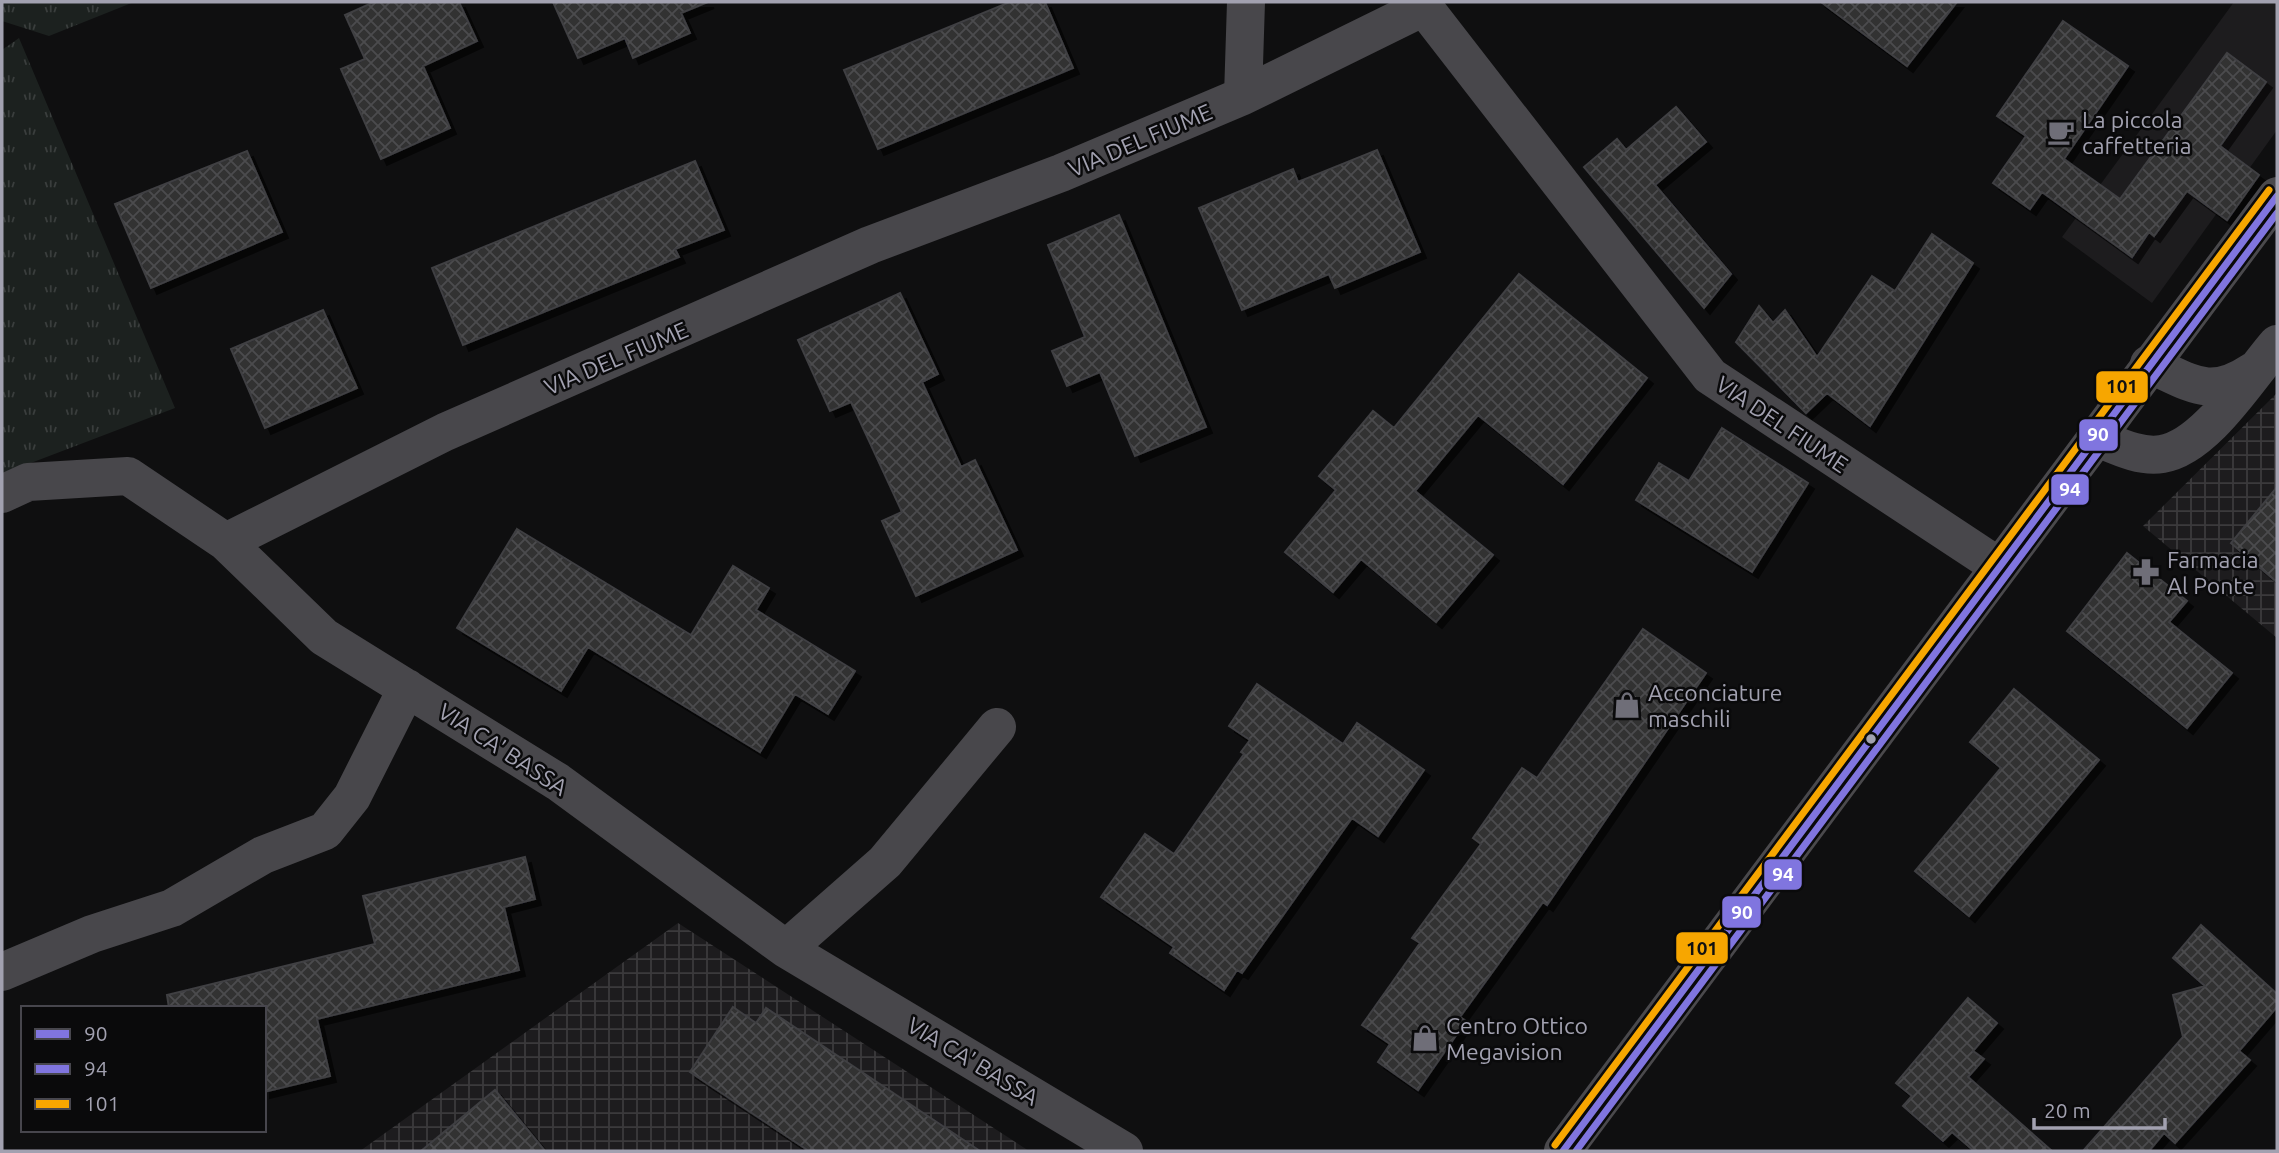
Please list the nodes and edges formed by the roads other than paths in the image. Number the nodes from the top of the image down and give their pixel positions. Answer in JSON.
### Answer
{"nodes":[{"id":1,"x":1246,"y":2,"type":"edge"},
{"id":2,"x":1422,"y":5,"type":"edge"},
{"id":3,"x":1243,"y":96,"type":"junction"},
{"id":4,"x":2277,"y":195,"type":"edge"},
{"id":5,"x":2266,"y":357,"type":"edge"},
{"id":6,"x":2149,"y":364,"type":"junction"},
{"id":7,"x":2095,"y":437,"type":"junction"},
{"id":8,"x":2,"y":494,"type":"edge"},
{"id":9,"x":226,"y":542,"type":"junction"},
{"id":10,"x":1998,"y":566,"type":"junction"},
{"id":11,"x":407,"y":688,"type":"junction"},
{"id":12,"x":997,"y":727,"type":"dead end"},
{"id":13,"x":786,"y":949,"type":"junction"},
{"id":14,"x":2,"y":972,"type":"edge"},
{"id":15,"x":1124,"y":1151,"type":"edge"},
{"id":16,"x":1563,"y":1151,"type":"edge"}],
"edges":[{"from":1,"to":3,"type":"street"},
{"from":2,"to":3,"type":"street","name":"VIA DEL FIUME"},
{"from":2,"to":10,"type":"street","name":"VIA DEL FIUME"},
{"from":3,"to":9,"type":"street","name":"VIA DEL FIUME"},
{"from":4,"to":6,"type":"main road"},
{"from":5,"to":6,"type":"street"},
{"from":5,"to":7,"type":"street"},
{"from":6,"to":7,"type":"main road"},
{"from":7,"to":10,"type":"main road"},
{"from":8,"to":9,"type":"street"},
{"from":9,"to":11,"type":"street","name":"VIA CA' BASSA"},
{"from":10,"to":16,"type":"main road"},
{"from":11,"to":13,"type":"street","name":"VIA CA' BASSA"},
{"from":11,"to":14,"type":"street"},
{"from":12,"to":13,"type":"street"},
{"from":13,"to":15,"type":"street","name":"VIA CA' BASSA"}]}
